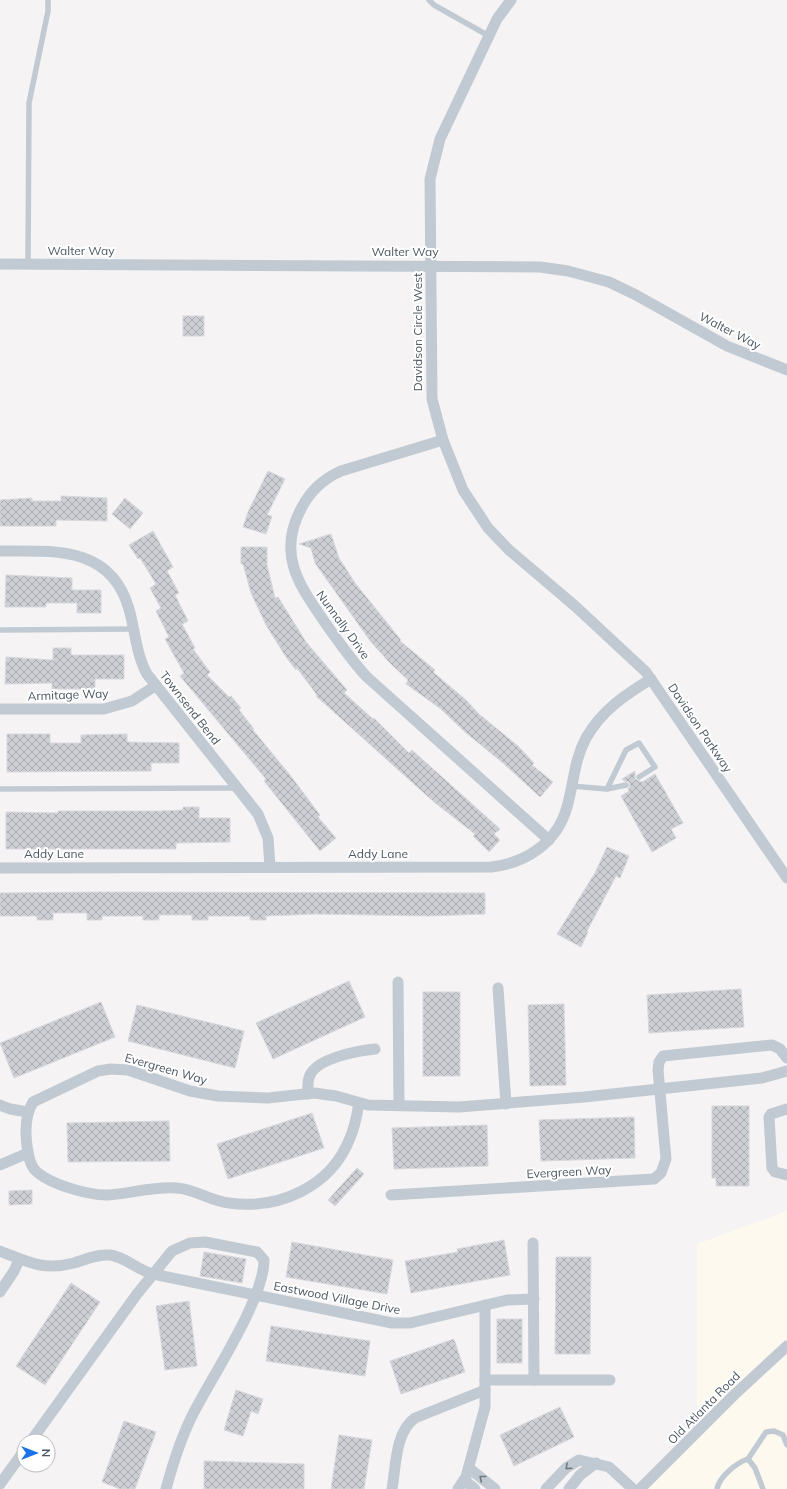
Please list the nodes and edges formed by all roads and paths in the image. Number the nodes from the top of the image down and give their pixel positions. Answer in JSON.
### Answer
{"nodes":[{"id":1,"x":48,"y":0,"type":"edge"},
{"id":2,"x":429,"y":0,"type":"edge"},
{"id":3,"x":511,"y":0,"type":"edge"},
{"id":4,"x":489,"y":36,"type":"junction"},
{"id":5,"x":0,"y":264,"type":"edge"},
{"id":6,"x":28,"y":264,"type":"junction"},
{"id":7,"x":431,"y":265,"type":"junction"},
{"id":8,"x":787,"y":370,"type":"edge"},
{"id":9,"x":443,"y":440,"type":"junction"},
{"id":10,"x":0,"y":551,"type":"edge"},
{"id":11,"x":576,"y":606,"type":"joint"},
{"id":12,"x":134,"y":629,"type":"junction"},
{"id":13,"x":0,"y":630,"type":"edge"},
{"id":14,"x":651,"y":679,"type":"junction"},
{"id":15,"x":156,"y":686,"type":"junction"},
{"id":16,"x":0,"y":709,"type":"edge"},
{"id":17,"x":639,"y":777,"type":"dead end"},
{"id":18,"x":626,"y":785,"type":"dead end"},
{"id":19,"x":571,"y":786,"type":"junction"},
{"id":20,"x":238,"y":788,"type":"junction"},
{"id":21,"x":0,"y":789,"type":"edge"},
{"id":22,"x":607,"y":789,"type":"junction"},
{"id":23,"x":549,"y":840,"type":"junction"},
{"id":24,"x":270,"y":867,"type":"junction"},
{"id":25,"x":0,"y":868,"type":"edge"},
{"id":26,"x":787,"y":878,"type":"edge"},
{"id":27,"x":398,"y":982,"type":"dead end"},
{"id":28,"x":498,"y":988,"type":"dead end"},
{"id":29,"x":375,"y":1049,"type":"dead end"},
{"id":30,"x":787,"y":1058,"type":"edge"},
{"id":31,"x":787,"y":1071,"type":"edge"},
{"id":32,"x":659,"y":1089,"type":"junction"},
{"id":33,"x":308,"y":1094,"type":"junction"},
{"id":34,"x":359,"y":1103,"type":"junction"},
{"id":35,"x":506,"y":1104,"type":"junction"},
{"id":36,"x":0,"y":1105,"type":"edge"},
{"id":37,"x":399,"y":1105,"type":"junction"},
{"id":38,"x":787,"y":1109,"type":"edge"},
{"id":39,"x":28,"y":1112,"type":"junction"},
{"id":40,"x":28,"y":1153,"type":"junction"},
{"id":41,"x":0,"y":1165,"type":"edge"},
{"id":42,"x":787,"y":1175,"type":"edge"},
{"id":43,"x":391,"y":1195,"type":"dead end"},
{"id":44,"x":533,"y":1243,"type":"dead end"},
{"id":45,"x":0,"y":1251,"type":"edge"},
{"id":46,"x":18,"y":1260,"type":"junction"},
{"id":47,"x":152,"y":1274,"type":"junction"},
{"id":48,"x":0,"y":1292,"type":"edge"},
{"id":49,"x":254,"y":1295,"type":"junction"},
{"id":50,"x":534,"y":1299,"type":"junction"},
{"id":51,"x":485,"y":1305,"type":"junction"},
{"id":52,"x":787,"y":1346,"type":"edge"},
{"id":53,"x":534,"y":1380,"type":"junction"},
{"id":54,"x":610,"y":1380,"type":"dead end"},
{"id":55,"x":485,"y":1385,"type":"junction"},
{"id":56,"x":37,"y":1433,"type":"edge"},
{"id":57,"x":787,"y":1445,"type":"edge"},
{"id":58,"x":748,"y":1459,"type":"junction"},
{"id":59,"x":16,"y":1462,"type":"edge"},
{"id":60,"x":596,"y":1463,"type":"junction"},
{"id":61,"x":469,"y":1468,"type":"junction"},
{"id":62,"x":0,"y":1484,"type":"edge"},
{"id":63,"x":461,"y":1486,"type":"edge"},
{"id":64,"x":166,"y":1489,"type":"edge"},
{"id":65,"x":392,"y":1489,"type":"edge"},
{"id":66,"x":475,"y":1489,"type":"edge"},
{"id":67,"x":495,"y":1489,"type":"edge"},
{"id":68,"x":546,"y":1489,"type":"edge"},
{"id":69,"x":569,"y":1489,"type":"edge"},
{"id":70,"x":633,"y":1489,"type":"edge"},
{"id":71,"x":640,"y":1489,"type":"edge"},
{"id":72,"x":717,"y":1489,"type":"edge"},
{"id":73,"x":763,"y":1489,"type":"edge"}],
"edges":[{"from":1,"to":6,"type":"lane"},
{"from":2,"to":4,"type":"lane"},
{"from":3,"to":4,"type":"street","name":"Davidson Circle West"},
{"from":4,"to":7,"type":"street","name":"Davidson Circle West"},
{"from":5,"to":6,"type":"street","name":"Walter Way"},
{"from":6,"to":7,"type":"street","name":"Walter Way"},
{"from":7,"to":8,"type":"street","name":"Walter Way"},
{"from":7,"to":9,"type":"street","name":"Davidson Circle West"},
{"from":9,"to":11,"type":"street","name":"Davidson Circle West"},
{"from":9,"to":23,"type":"street","name":"Nunnally Drive"},
{"from":10,"to":12,"type":"street","name":"Townsend Bend"},
{"from":11,"to":14,"type":"street","name":"Davidson Parkway"},
{"from":12,"to":13,"type":"lane"},
{"from":12,"to":15,"type":"street","name":"Townsend Bend"},
{"from":14,"to":19,"type":"street","name":"Addy Lane"},
{"from":14,"to":26,"type":"street","name":"Davidson Parkway"},
{"from":15,"to":16,"type":"street","name":"Armitage Way"},
{"from":15,"to":20,"type":"street","name":"Townsend Bend"},
{"from":17,"to":22,"type":"lane"},
{"from":18,"to":22,"type":"lane"},
{"from":19,"to":22,"type":"lane"},
{"from":19,"to":23,"type":"street","name":"Addy Lane"},
{"from":20,"to":21,"type":"lane"},
{"from":20,"to":24,"type":"street","name":"Townsend Bend"},
{"from":23,"to":24,"type":"street","name":"Addy Lane"},
{"from":24,"to":25,"type":"street","name":"Addy Lane"},
{"from":27,"to":37,"type":"street"},
{"from":28,"to":35,"type":"street"},
{"from":29,"to":33,"type":"street"},
{"from":30,"to":32,"type":"street","name":"Evergreen Way"},
{"from":31,"to":32,"type":"street","name":"Evergreen Way"},
{"from":32,"to":35,"type":"street","name":"Evergreen Way"},
{"from":32,"to":43,"type":"street","name":"Evergreen Way"},
{"from":33,"to":34,"type":"street","name":"Evergreen Way"},
{"from":33,"to":39,"type":"street","name":"Evergreen Way"},
{"from":34,"to":37,"type":"street","name":"Evergreen Way"},
{"from":34,"to":40,"type":"street"},
{"from":35,"to":37,"type":"street","name":"Evergreen Way"},
{"from":36,"to":39,"type":"street"},
{"from":38,"to":42,"type":"street"},
{"from":39,"to":40,"type":"street"},
{"from":40,"to":41,"type":"street"},
{"from":44,"to":50,"type":"street"},
{"from":45,"to":46,"type":"street","name":"Eastwood Village Drive"},
{"from":46,"to":47,"type":"street","name":"Eastwood Village Drive"},
{"from":46,"to":48,"type":"street"},
{"from":47,"to":49,"type":"street","name":"Eastwood Village Drive"},
{"from":47,"to":49,"type":"street","name":"Eastwood Village Drive"},
{"from":47,"to":56,"type":"street","name":"Eastwood Village Drive"},
{"from":49,"to":51,"type":"street","name":"Eastwood Village Drive"},
{"from":49,"to":64,"type":"street","name":"Eastwood Village Drive"},
{"from":50,"to":51,"type":"street","name":"Eastwood Village Drive"},
{"from":50,"to":53,"type":"street"},
{"from":51,"to":55,"type":"street"},
{"from":52,"to":71,"type":"street","name":"Old Atlanta Road"},
{"from":53,"to":54,"type":"street"},
{"from":53,"to":55,"type":"street"},
{"from":55,"to":61,"type":"street"},
{"from":55,"to":65,"type":"street"},
{"from":57,"to":58,"type":"lane"},
{"from":58,"to":72,"type":"lane"},
{"from":58,"to":73,"type":"lane"},
{"from":59,"to":62,"type":"street"},
{"from":60,"to":68,"type":"street","one_way":true},
{"from":60,"to":69,"type":"street"},
{"from":60,"to":70,"type":"street"},
{"from":61,"to":63,"type":"street"},
{"from":67,"to":61,"type":"street","one_way":true},
{"from":63,"to":66,"type":"street"}]}
